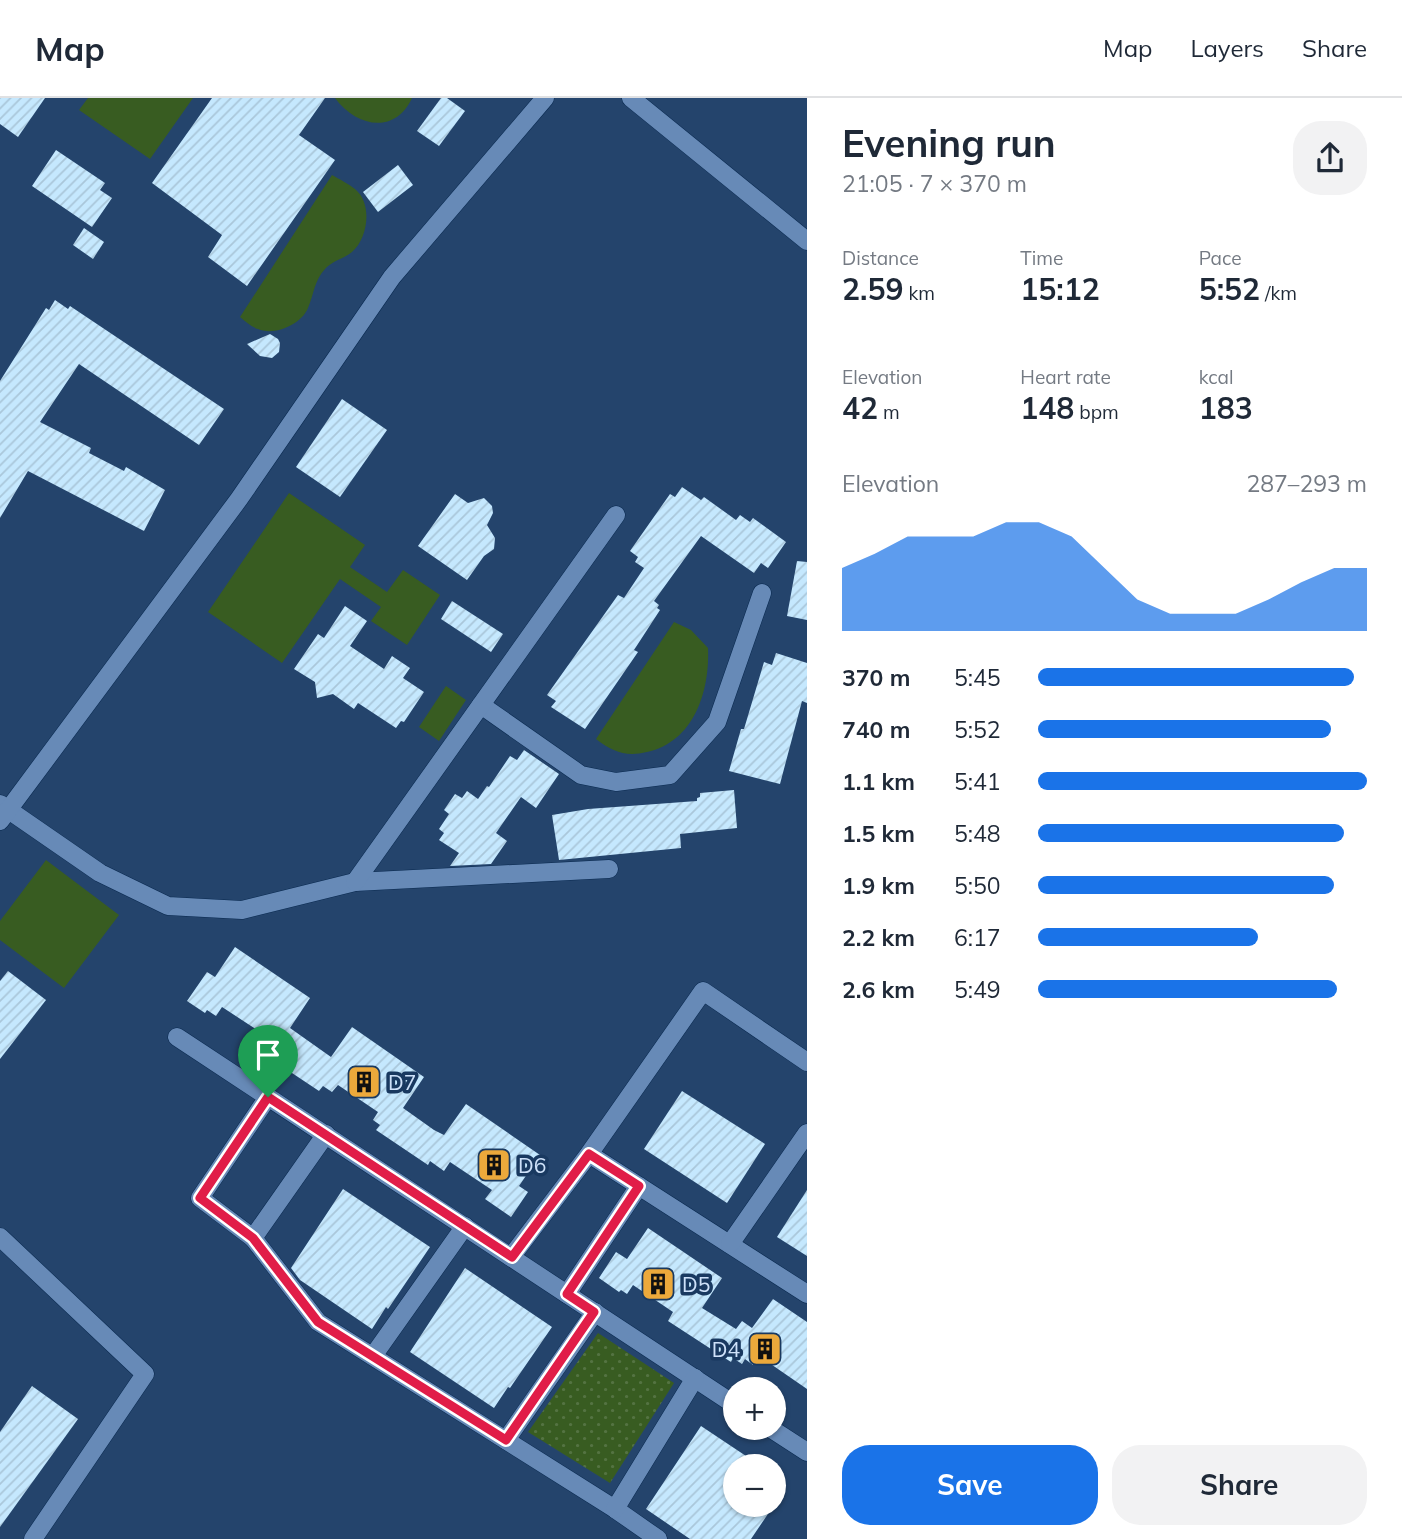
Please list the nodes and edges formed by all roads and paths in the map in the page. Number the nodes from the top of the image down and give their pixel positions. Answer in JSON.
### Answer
{"nodes":[{"id":1,"x":545,"y":98,"type":"edge"},
{"id":2,"x":631,"y":98,"type":"edge"},
{"id":3,"x":807,"y":241,"type":"edge"},
{"id":4,"x":616,"y":515,"type":"dead end"},
{"id":5,"x":762,"y":593,"type":"dead end"},
{"id":6,"x":481,"y":705,"type":"junction"},
{"id":7,"x":3,"y":811,"type":"edge"},
{"id":8,"x":609,"y":869,"type":"dead end"},
{"id":9,"x":355,"y":882,"type":"junction"},
{"id":10,"x":177,"y":1037,"type":"dead end"},
{"id":11,"x":807,"y":1062,"type":"edge"},
{"id":12,"x":268,"y":1097,"type":"junction"},
{"id":13,"x":807,"y":1133,"type":"edge"},
{"id":14,"x":326,"y":1134,"type":"junction"},
{"id":15,"x":589,"y":1154,"type":"junction"},
{"id":16,"x":639,"y":1186,"type":"junction"},
{"id":17,"x":465,"y":1226,"type":"junction"},
{"id":18,"x":0,"y":1237,"type":"edge"},
{"id":19,"x":253,"y":1238,"type":"junction"},
{"id":20,"x":730,"y":1244,"type":"junction"},
{"id":21,"x":512,"y":1257,"type":"junction"},
{"id":22,"x":567,"y":1294,"type":"junction"},
{"id":23,"x":807,"y":1294,"type":"edge"},
{"id":24,"x":594,"y":1312,"type":"junction"},
{"id":25,"x":373,"y":1356,"type":"junction"},
{"id":26,"x":695,"y":1378,"type":"junction"},
{"id":27,"x":723,"y":1397,"type":"edge"},
{"id":28,"x":786,"y":1438,"type":"edge"},
{"id":29,"x":506,"y":1440,"type":"junction"},
{"id":30,"x":807,"y":1452,"type":"edge"},
{"id":31,"x":615,"y":1508,"type":"junction"},
{"id":32,"x":33,"y":1539,"type":"edge"},
{"id":33,"x":658,"y":1539,"type":"edge"}],
"edges":[{"from":1,"to":7,"type":"street"},
{"from":2,"to":3,"type":"street"},
{"from":4,"to":6,"type":"street"},
{"from":5,"to":6,"type":"street"},
{"from":6,"to":9,"type":"street"},
{"from":7,"to":9,"type":"street"},
{"from":8,"to":9,"type":"street"},
{"from":10,"to":12,"type":"street"},
{"from":11,"to":15,"type":"street"},
{"from":12,"to":14,"type":"street"},
{"from":12,"to":19,"type":"street"},
{"from":13,"to":20,"type":"street"},
{"from":14,"to":17,"type":"street"},
{"from":14,"to":19,"type":"street"},
{"from":15,"to":16,"type":"street"},
{"from":15,"to":21,"type":"street"},
{"from":16,"to":20,"type":"street"},
{"from":16,"to":22,"type":"street"},
{"from":17,"to":21,"type":"street"},
{"from":17,"to":25,"type":"street"},
{"from":18,"to":32,"type":"street"},
{"from":19,"to":25,"type":"street"},
{"from":20,"to":23,"type":"street"},
{"from":21,"to":22,"type":"street"},
{"from":22,"to":24,"type":"street"},
{"from":24,"to":26,"type":"street"},
{"from":24,"to":29,"type":"street"},
{"from":25,"to":29,"type":"street"},
{"from":26,"to":27,"type":"street"},
{"from":26,"to":31,"type":"street"},
{"from":28,"to":30,"type":"street"},
{"from":29,"to":31,"type":"street"},
{"from":31,"to":33,"type":"street"}]}
